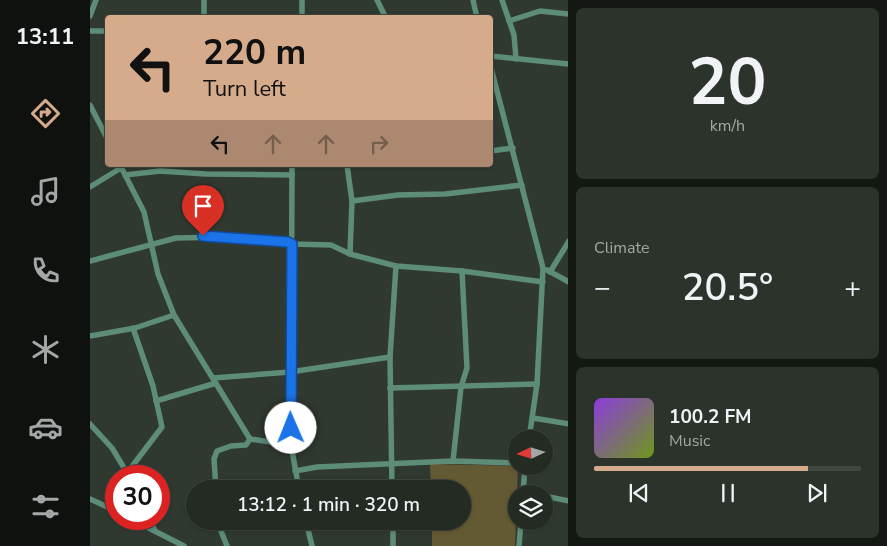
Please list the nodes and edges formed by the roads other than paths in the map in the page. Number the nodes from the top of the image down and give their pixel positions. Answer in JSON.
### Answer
{"nodes":[{"id":1,"x":96,"y":0,"type":"edge"},
{"id":2,"x":204,"y":0,"type":"edge"},
{"id":3,"x":302,"y":0,"type":"edge"},
{"id":4,"x":377,"y":0,"type":"edge"},
{"id":5,"x":473,"y":0,"type":"edge"},
{"id":6,"x":502,"y":0,"type":"edge"},
{"id":7,"x":568,"y":14,"type":"edge"},
{"id":8,"x":204,"y":15,"type":"edge"},
{"id":9,"x":302,"y":15,"type":"edge"},
{"id":10,"x":384,"y":15,"type":"edge"},
{"id":11,"x":477,"y":15,"type":"edge"},
{"id":12,"x":90,"y":16,"type":"edge"},
{"id":13,"x":509,"y":21,"type":"junction"},
{"id":14,"x":90,"y":31,"type":"edge"},
{"id":15,"x":105,"y":31,"type":"edge"},
{"id":16,"x":493,"y":56,"type":"edge"},
{"id":17,"x":516,"y":59,"type":"junction"},
{"id":18,"x":568,"y":64,"type":"edge"},
{"id":19,"x":493,"y":75,"type":"edge"},
{"id":20,"x":90,"y":105,"type":"edge"},
{"id":21,"x":105,"y":134,"type":"edge"},
{"id":22,"x":513,"y":148,"type":"junction"},
{"id":23,"x":493,"y":151,"type":"edge"},
{"id":24,"x":120,"y":167,"type":"edge"},
{"id":25,"x":121,"y":167,"type":"edge"},
{"id":26,"x":218,"y":167,"type":"edge"},
{"id":27,"x":292,"y":167,"type":"edge"},
{"id":28,"x":347,"y":167,"type":"edge"},
{"id":29,"x":159,"y":168,"type":"edge"},
{"id":30,"x":219,"y":174,"type":"junction"},
{"id":31,"x":125,"y":175,"type":"junction"},
{"id":32,"x":292,"y":175,"type":"junction"},
{"id":33,"x":522,"y":185,"type":"junction"},
{"id":34,"x":90,"y":187,"type":"edge"},
{"id":35,"x":352,"y":201,"type":"junction"},
{"id":36,"x":568,"y":241,"type":"edge"},
{"id":37,"x":151,"y":243,"type":"junction"},
{"id":38,"x":292,"y":244,"type":"junction"},
{"id":39,"x":350,"y":254,"type":"junction"},
{"id":40,"x":90,"y":261,"type":"edge"},
{"id":41,"x":396,"y":266,"type":"junction"},
{"id":42,"x":543,"y":268,"type":"junction"},
{"id":43,"x":462,"y":271,"type":"junction"},
{"id":44,"x":550,"y":272,"type":"junction"},
{"id":45,"x":543,"y":282,"type":"junction"},
{"id":46,"x":568,"y":282,"type":"edge"},
{"id":47,"x":174,"y":315,"type":"junction"},
{"id":48,"x":133,"y":328,"type":"junction"},
{"id":49,"x":90,"y":336,"type":"edge"},
{"id":50,"x":390,"y":357,"type":"junction"},
{"id":51,"x":290,"y":372,"type":"junction"},
{"id":52,"x":214,"y":380,"type":"junction"},
{"id":53,"x":537,"y":384,"type":"junction"},
{"id":54,"x":461,"y":387,"type":"junction"},
{"id":55,"x":390,"y":388,"type":"junction"},
{"id":56,"x":156,"y":402,"type":"junction"},
{"id":57,"x":533,"y":418,"type":"junction"},
{"id":58,"x":90,"y":424,"type":"edge"},
{"id":59,"x":568,"y":424,"type":"edge"},
{"id":60,"x":531,"y":430,"type":"edge"},
{"id":61,"x":250,"y":439,"type":"junction"},
{"id":62,"x":291,"y":445,"type":"junction"},
{"id":63,"x":453,"y":462,"type":"junction"},
{"id":64,"x":508,"y":463,"type":"edge"},
{"id":65,"x":392,"y":464,"type":"junction"},
{"id":66,"x":122,"y":465,"type":"edge"},
{"id":67,"x":135,"y":465,"type":"edge"},
{"id":68,"x":295,"y":471,"type":"junction"},
{"id":69,"x":215,"y":480,"type":"edge"},
{"id":70,"x":297,"y":480,"type":"edge"},
{"id":71,"x":392,"y":480,"type":"edge"},
{"id":72,"x":553,"y":498,"type":"edge"},
{"id":73,"x":90,"y":499,"type":"edge"},
{"id":74,"x":568,"y":502,"type":"edge"},
{"id":75,"x":105,"y":506,"type":"edge"},
{"id":76,"x":221,"y":530,"type":"edge"},
{"id":77,"x":308,"y":530,"type":"edge"},
{"id":78,"x":393,"y":530,"type":"edge"},
{"id":79,"x":520,"y":530,"type":"edge"},
{"id":80,"x":155,"y":531,"type":"edge"},
{"id":81,"x":184,"y":546,"type":"edge"},
{"id":82,"x":227,"y":546,"type":"edge"},
{"id":83,"x":312,"y":546,"type":"edge"},
{"id":84,"x":393,"y":546,"type":"edge"},
{"id":85,"x":519,"y":546,"type":"edge"}],
"edges":[{"from":1,"to":12,"type":"street"},
{"from":2,"to":8,"type":"street"},
{"from":3,"to":9,"type":"street"},
{"from":4,"to":10,"type":"street"},
{"from":5,"to":11,"type":"street"},
{"from":6,"to":13,"type":"street"},
{"from":7,"to":13,"type":"street"},
{"from":13,"to":17,"type":"street"},
{"from":14,"to":15,"type":"street"},
{"from":16,"to":17,"type":"street"},
{"from":17,"to":18,"type":"street"},
{"from":19,"to":22,"type":"street"},
{"from":20,"to":21,"type":"street"},
{"from":22,"to":23,"type":"street"},
{"from":22,"to":33,"type":"street"},
{"from":24,"to":34,"type":"street"},
{"from":25,"to":31,"type":"street"},
{"from":26,"to":30,"type":"street"},
{"from":27,"to":32,"type":"street"},
{"from":28,"to":35,"type":"street"},
{"from":29,"to":30,"type":"street"},
{"from":29,"to":31,"type":"street"},
{"from":30,"to":32,"type":"street"},
{"from":31,"to":37,"type":"street"},
{"from":32,"to":38,"type":"street"},
{"from":33,"to":35,"type":"street"},
{"from":33,"to":42,"type":"street"},
{"from":35,"to":39,"type":"street"},
{"from":36,"to":44,"type":"street"},
{"from":37,"to":38,"type":"street"},
{"from":37,"to":40,"type":"street"},
{"from":37,"to":47,"type":"street"},
{"from":38,"to":39,"type":"street"},
{"from":38,"to":51,"type":"street"},
{"from":39,"to":41,"type":"street"},
{"from":41,"to":43,"type":"street"},
{"from":41,"to":50,"type":"street"},
{"from":42,"to":44,"type":"street"},
{"from":42,"to":45,"type":"street"},
{"from":43,"to":45,"type":"street"},
{"from":43,"to":54,"type":"street"},
{"from":44,"to":46,"type":"street"},
{"from":45,"to":53,"type":"street"},
{"from":47,"to":48,"type":"street"},
{"from":47,"to":52,"type":"street"},
{"from":48,"to":49,"type":"street"},
{"from":48,"to":56,"type":"street"},
{"from":50,"to":51,"type":"street"},
{"from":50,"to":55,"type":"street"},
{"from":51,"to":52,"type":"street"},
{"from":51,"to":62,"type":"street"},
{"from":52,"to":56,"type":"street"},
{"from":52,"to":61,"type":"street"},
{"from":53,"to":54,"type":"street"},
{"from":53,"to":57,"type":"street"},
{"from":54,"to":55,"type":"street"},
{"from":54,"to":63,"type":"street"},
{"from":55,"to":65,"type":"street"},
{"from":56,"to":67,"type":"street"},
{"from":57,"to":59,"type":"street"},
{"from":57,"to":60,"type":"street"},
{"from":58,"to":66,"type":"street"},
{"from":61,"to":62,"type":"street"},
{"from":61,"to":69,"type":"street"},
{"from":62,"to":68,"type":"street"},
{"from":63,"to":64,"type":"street"},
{"from":63,"to":65,"type":"street"},
{"from":65,"to":68,"type":"street"},
{"from":65,"to":71,"type":"street"},
{"from":68,"to":70,"type":"street"},
{"from":72,"to":74,"type":"street"},
{"from":73,"to":75,"type":"street"},
{"from":76,"to":82,"type":"street"},
{"from":77,"to":83,"type":"street"},
{"from":78,"to":84,"type":"street"},
{"from":79,"to":85,"type":"street"},
{"from":80,"to":81,"type":"street"}]}
